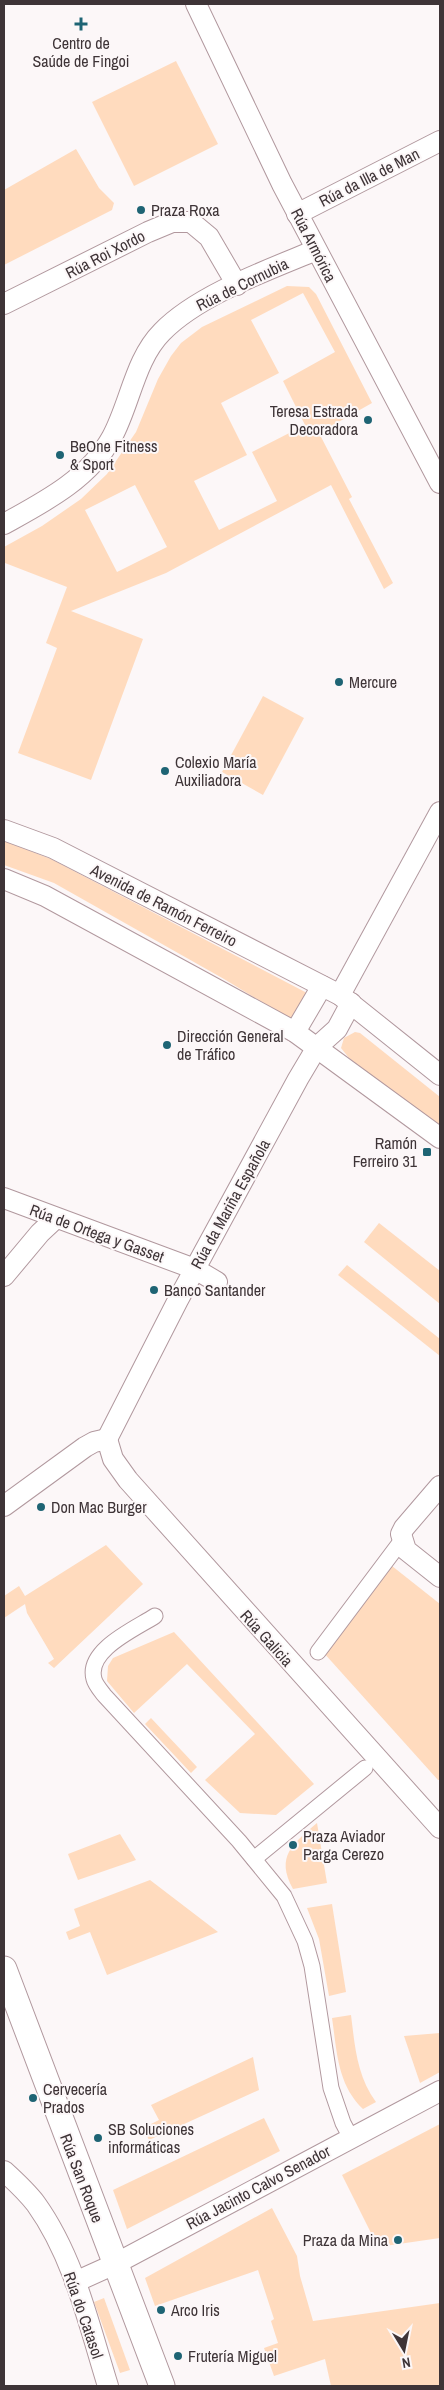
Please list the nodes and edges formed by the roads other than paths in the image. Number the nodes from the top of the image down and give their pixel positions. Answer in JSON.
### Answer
{"nodes":[{"id":1,"x":196,"y":4,"type":"edge"},
{"id":2,"x":440,"y":141,"type":"edge"},
{"id":3,"x":297,"y":214,"type":"junction"},
{"id":4,"x":316,"y":250,"type":"junction"},
{"id":5,"x":237,"y":285,"type":"junction"},
{"id":6,"x":4,"y":304,"type":"edge"},
{"id":7,"x":434,"y":456,"type":"edge"},
{"id":8,"x":440,"y":482,"type":"edge"},
{"id":9,"x":4,"y":524,"type":"edge"},
{"id":10,"x":440,"y":812,"type":"edge"},
{"id":11,"x":4,"y":830,"type":"edge"},
{"id":12,"x":4,"y":879,"type":"edge"},
{"id":13,"x":338,"y":995,"type":"junction"},
{"id":14,"x":295,"y":1032,"type":"junction"},
{"id":15,"x":317,"y":1046,"type":"junction"},
{"id":16,"x":440,"y":1075,"type":"edge"},
{"id":17,"x":440,"y":1138,"type":"edge"},
{"id":18,"x":4,"y":1198,"type":"edge"},
{"id":19,"x":55,"y":1219,"type":"junction"},
{"id":20,"x":195,"y":1269,"type":"junction"},
{"id":21,"x":4,"y":1276,"type":"edge"},
{"id":22,"x":218,"y":1282,"type":"dead end"},
{"id":23,"x":107,"y":1439,"type":"junction"},
{"id":24,"x":440,"y":1486,"type":"edge"},
{"id":25,"x":4,"y":1506,"type":"edge"},
{"id":26,"x":402,"y":1540,"type":"junction"},
{"id":27,"x":440,"y":1576,"type":"edge"},
{"id":28,"x":155,"y":1616,"type":"dead end"},
{"id":29,"x":318,"y":1652,"type":"dead end"},
{"id":30,"x":365,"y":1768,"type":"dead end"},
{"id":31,"x":440,"y":1828,"type":"edge"},
{"id":32,"x":254,"y":1859,"type":"junction"},
{"id":33,"x":4,"y":1969,"type":"edge"},
{"id":34,"x":440,"y":2091,"type":"edge"},
{"id":35,"x":351,"y":2138,"type":"junction"},
{"id":36,"x":4,"y":2171,"type":"edge"},
{"id":37,"x":115,"y":2264,"type":"junction"},
{"id":38,"x":74,"y":2282,"type":"junction"},
{"id":39,"x":108,"y":2386,"type":"edge"},
{"id":40,"x":162,"y":2386,"type":"edge"}],
"edges":[{"from":1,"to":3,"type":"street","name":"Rúa Armórica"},
{"from":2,"to":3,"type":"street","name":"Rúa da Illa de Man"},
{"from":3,"to":4,"type":"street","name":"Rúa Armórica"},
{"from":4,"to":5,"type":"street","name":"Rúa de Cornubia"},
{"from":4,"to":7,"type":"street","name":"Rúa Armórica"},
{"from":5,"to":6,"type":"street","name":"Rúa Roi Xordo"},
{"from":5,"to":9,"type":"street","name":"Rúa de Cornubia"},
{"from":7,"to":8,"type":"street","name":"Rúa Armórica"},
{"from":10,"to":13,"type":"street"},
{"from":11,"to":13,"type":"street","name":"Avenida de Ramón Ferreiro"},
{"from":12,"to":14,"type":"street"},
{"from":13,"to":14,"type":"street"},
{"from":13,"to":15,"type":"street"},
{"from":13,"to":16,"type":"street","name":"Avenida de Ramón Ferreiro"},
{"from":14,"to":15,"type":"street"},
{"from":15,"to":17,"type":"street"},
{"from":15,"to":20,"type":"street","name":"Rúa da Mariña Española"},
{"from":18,"to":19,"type":"street","name":"Rúa de Ortega y Gasset"},
{"from":19,"to":20,"type":"street","name":"Rúa de Ortega y Gasset"},
{"from":19,"to":21,"type":"street"},
{"from":20,"to":22,"type":"street","name":"Rúa de Ortega y Gasset"},
{"from":20,"to":23,"type":"street","name":"Rúa da Mariña Española"},
{"from":23,"to":25,"type":"street"},
{"from":23,"to":31,"type":"street","name":"Rúa Galicia"},
{"from":24,"to":26,"type":"street"},
{"from":26,"to":27,"type":"street"},
{"from":26,"to":29,"type":"street"},
{"from":28,"to":32,"type":"street"},
{"from":30,"to":32,"type":"street"},
{"from":32,"to":35,"type":"street"},
{"from":33,"to":37,"type":"street","name":"Rúa San Roque"},
{"from":34,"to":35,"type":"street","name":"Rúa Jacinto Calvo Senador"},
{"from":35,"to":37,"type":"street","name":"Rúa Jacinto Calvo Senador"},
{"from":36,"to":38,"type":"street","name":"Rúa do Catasol"},
{"from":37,"to":38,"type":"street","name":"Rúa Jacinto Calvo Senador"},
{"from":37,"to":40,"type":"street","name":"Rúa San Roque"},
{"from":38,"to":39,"type":"street","name":"Rúa do Catasol"}]}
